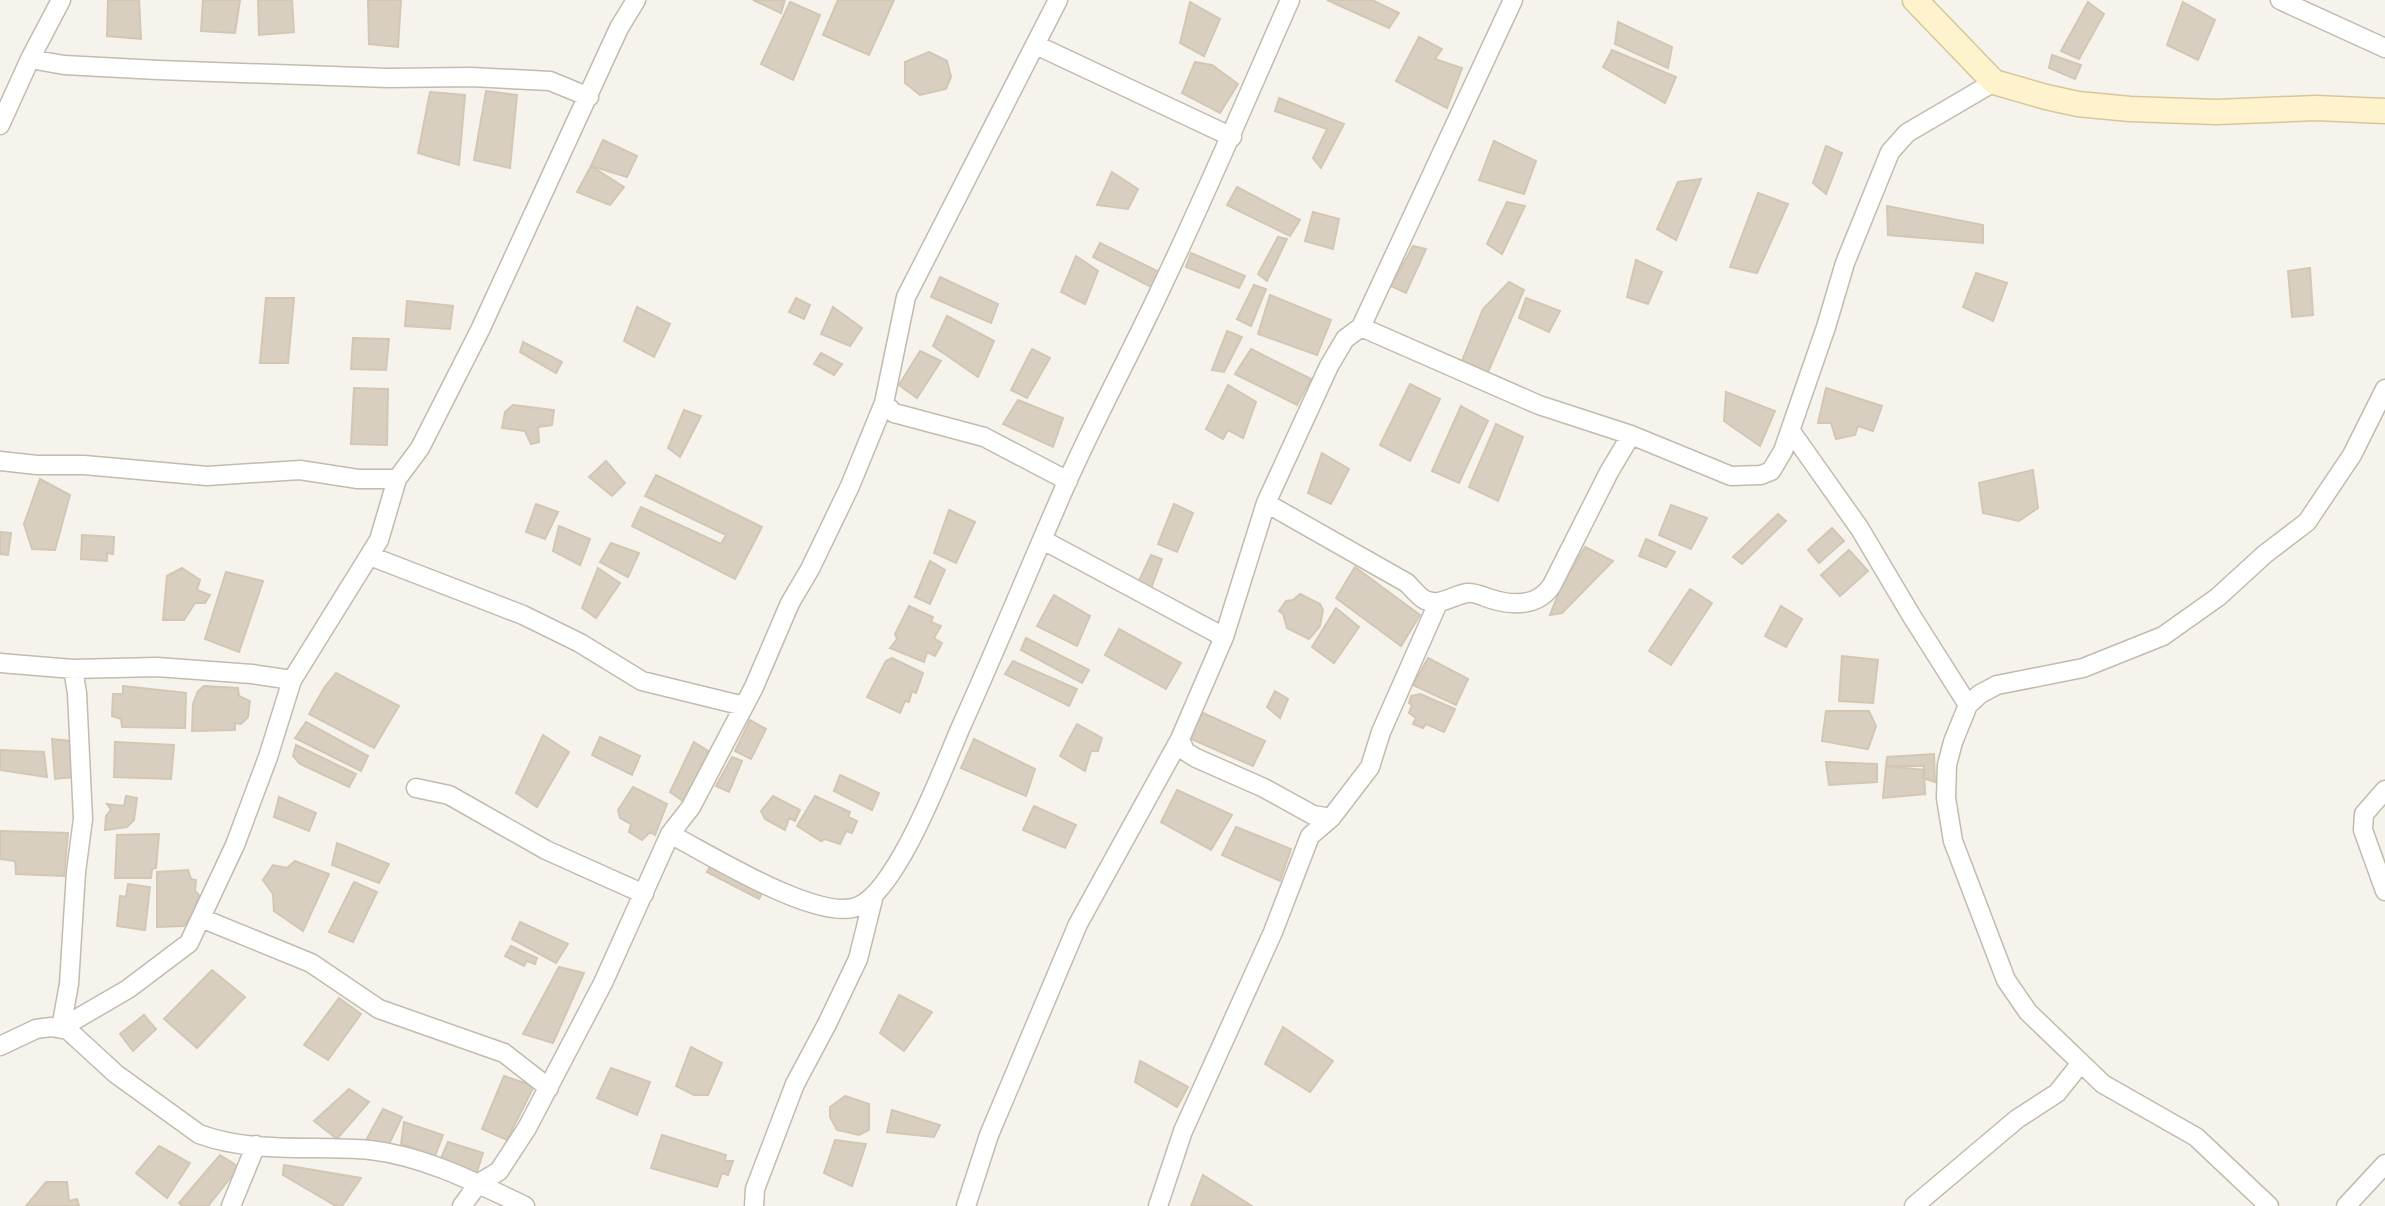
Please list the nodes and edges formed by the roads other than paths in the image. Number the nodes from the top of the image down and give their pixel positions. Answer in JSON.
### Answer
{"nodes":[{"id":1,"x":61,"y":0,"type":"edge"},
{"id":2,"x":636,"y":0,"type":"edge"},
{"id":3,"x":1058,"y":0,"type":"edge"},
{"id":4,"x":1290,"y":0,"type":"edge"},
{"id":5,"x":1513,"y":0,"type":"edge"},
{"id":6,"x":1915,"y":0,"type":"edge"},
{"id":7,"x":2292,"y":3,"type":"edge"},
{"id":8,"x":1036,"y":45,"type":"junction"},
{"id":9,"x":2385,"y":48,"type":"edge"},
{"id":10,"x":30,"y":59,"type":"junction"},
{"id":11,"x":9,"y":82,"type":"edge"},
{"id":12,"x":1994,"y":82,"type":"junction"},
{"id":13,"x":589,"y":97,"type":"junction"},
{"id":14,"x":2385,"y":111,"type":"edge"},
{"id":15,"x":0,"y":125,"type":"edge"},
{"id":16,"x":1232,"y":137,"type":"junction"},
{"id":17,"x":1361,"y":327,"type":"junction"},
{"id":18,"x":2385,"y":389,"type":"edge"},
{"id":19,"x":884,"y":403,"type":"junction"},
{"id":20,"x":1790,"y":430,"type":"junction"},
{"id":21,"x":1631,"y":435,"type":"junction"},
{"id":22,"x":0,"y":461,"type":"edge"},
{"id":23,"x":397,"y":479,"type":"junction"},
{"id":24,"x":1068,"y":481,"type":"junction"},
{"id":25,"x":1266,"y":503,"type":"junction"},
{"id":26,"x":1043,"y":540,"type":"junction"},
{"id":27,"x":370,"y":556,"type":"junction"},
{"id":28,"x":1438,"y":603,"type":"junction"},
{"id":29,"x":1224,"y":637,"type":"junction"},
{"id":30,"x":0,"y":663,"type":"edge"},
{"id":31,"x":73,"y":669,"type":"junction"},
{"id":32,"x":292,"y":680,"type":"junction"},
{"id":33,"x":1968,"y":705,"type":"junction"},
{"id":34,"x":744,"y":706,"type":"junction"},
{"id":35,"x":1180,"y":739,"type":"junction"},
{"id":36,"x":416,"y":788,"type":"dead end"},
{"id":37,"x":2385,"y":790,"type":"edge"},
{"id":38,"x":1331,"y":818,"type":"junction"},
{"id":39,"x":670,"y":834,"type":"junction"},
{"id":40,"x":2385,"y":891,"type":"edge"},
{"id":41,"x":644,"y":894,"type":"junction"},
{"id":42,"x":873,"y":899,"type":"junction"},
{"id":43,"x":201,"y":918,"type":"junction"},
{"id":44,"x":61,"y":1028,"type":"junction"},
{"id":45,"x":0,"y":1046,"type":"edge"},
{"id":46,"x":2081,"y":1063,"type":"junction"},
{"id":47,"x":549,"y":1088,"type":"junction"},
{"id":48,"x":256,"y":1145,"type":"junction"},
{"id":49,"x":2385,"y":1164,"type":"edge"},
{"id":50,"x":478,"y":1184,"type":"junction"},
{"id":51,"x":231,"y":1206,"type":"edge"},
{"id":52,"x":462,"y":1206,"type":"edge"},
{"id":53,"x":525,"y":1206,"type":"edge"},
{"id":54,"x":754,"y":1206,"type":"edge"},
{"id":55,"x":966,"y":1206,"type":"edge"},
{"id":56,"x":1158,"y":1206,"type":"edge"},
{"id":57,"x":1914,"y":1206,"type":"edge"},
{"id":58,"x":2269,"y":1206,"type":"edge"},
{"id":59,"x":2346,"y":1206,"type":"edge"}],
"edges":[{"from":1,"to":10,"type":"street"},
{"from":2,"to":13,"type":"street"},
{"from":3,"to":8,"type":"street"},
{"from":4,"to":16,"type":"street"},
{"from":5,"to":17,"type":"street"},
{"from":6,"to":12,"type":"street"},
{"from":7,"to":9,"type":"street"},
{"from":8,"to":16,"type":"street"},
{"from":8,"to":19,"type":"street"},
{"from":10,"to":11,"type":"street"},
{"from":10,"to":13,"type":"street"},
{"from":11,"to":15,"type":"street"},
{"from":12,"to":14,"type":"street"},
{"from":12,"to":20,"type":"street"},
{"from":13,"to":23,"type":"street"},
{"from":16,"to":24,"type":"street"},
{"from":17,"to":21,"type":"street"},
{"from":17,"to":25,"type":"street"},
{"from":18,"to":33,"type":"street"},
{"from":19,"to":24,"type":"street"},
{"from":19,"to":34,"type":"street"},
{"from":20,"to":21,"type":"street"},
{"from":20,"to":33,"type":"street"},
{"from":21,"to":28,"type":"street"},
{"from":22,"to":23,"type":"street"},
{"from":23,"to":27,"type":"street"},
{"from":24,"to":26,"type":"street"},
{"from":25,"to":28,"type":"street"},
{"from":25,"to":29,"type":"street"},
{"from":26,"to":29,"type":"street"},
{"from":26,"to":42,"type":"street"},
{"from":27,"to":32,"type":"street"},
{"from":27,"to":34,"type":"street"},
{"from":28,"to":38,"type":"street"},
{"from":29,"to":35,"type":"street"},
{"from":30,"to":31,"type":"street"},
{"from":31,"to":32,"type":"street"},
{"from":31,"to":44,"type":"street"},
{"from":32,"to":43,"type":"street"},
{"from":33,"to":46,"type":"street"},
{"from":34,"to":39,"type":"street"},
{"from":35,"to":38,"type":"street"},
{"from":35,"to":55,"type":"street"},
{"from":36,"to":41,"type":"street"},
{"from":37,"to":40,"type":"street"},
{"from":38,"to":56,"type":"street"},
{"from":39,"to":41,"type":"street"},
{"from":39,"to":42,"type":"street"},
{"from":41,"to":47,"type":"street"},
{"from":42,"to":54,"type":"street"},
{"from":43,"to":44,"type":"street"},
{"from":43,"to":47,"type":"street"},
{"from":44,"to":45,"type":"street"},
{"from":44,"to":48,"type":"street"},
{"from":46,"to":57,"type":"street"},
{"from":46,"to":58,"type":"street"},
{"from":47,"to":50,"type":"street"},
{"from":48,"to":50,"type":"street"},
{"from":48,"to":51,"type":"street"},
{"from":49,"to":59,"type":"street"},
{"from":50,"to":52,"type":"street"},
{"from":50,"to":53,"type":"street"}]}
